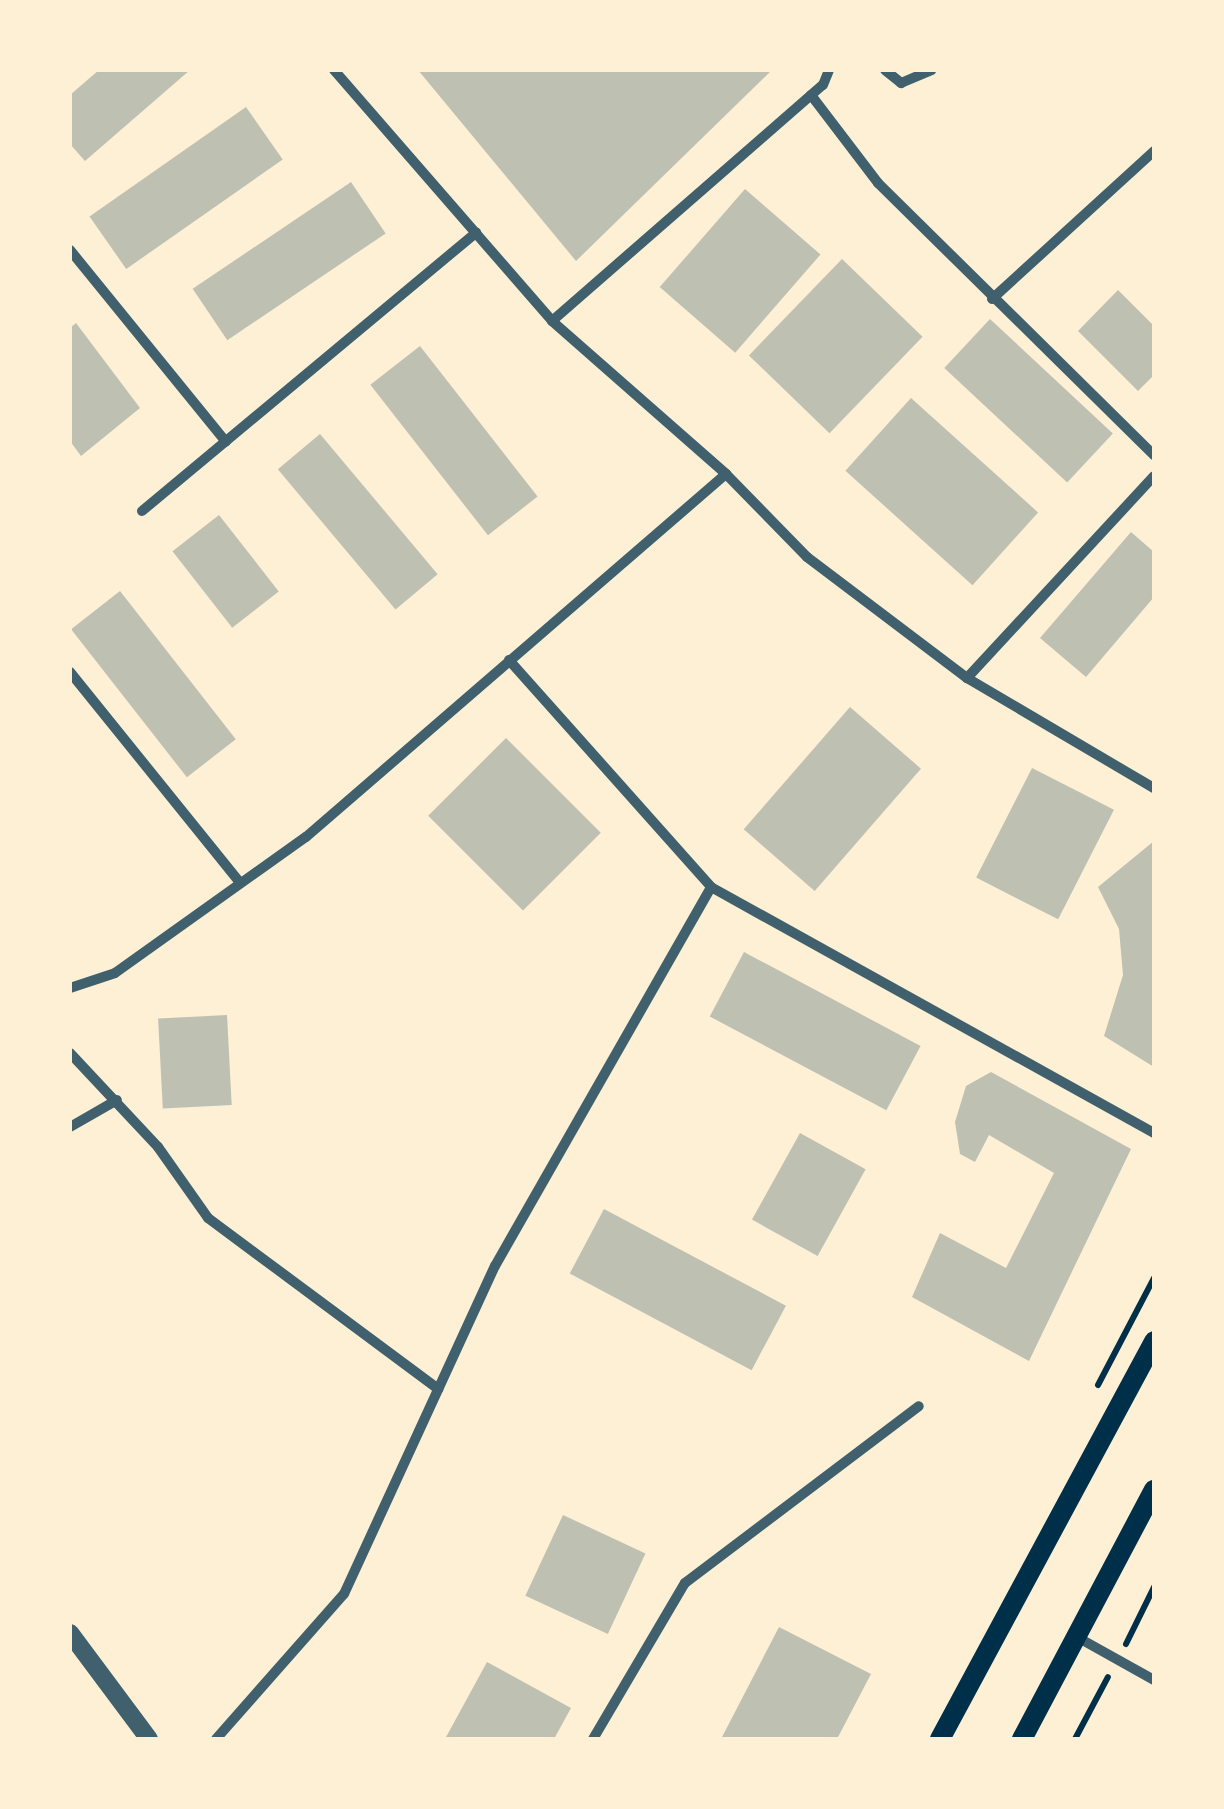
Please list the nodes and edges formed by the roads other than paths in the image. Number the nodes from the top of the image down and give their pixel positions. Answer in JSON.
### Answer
{"nodes":[{"id":1,"x":334,"y":70,"type":"edge"},
{"id":2,"x":829,"y":70,"type":"edge"},
{"id":3,"x":886,"y":70,"type":"edge"},
{"id":4,"x":930,"y":70,"type":"edge"},
{"id":5,"x":812,"y":95,"type":"junction"},
{"id":6,"x":1154,"y":151,"type":"edge"},
{"id":7,"x":476,"y":233,"type":"junction"},
{"id":8,"x":70,"y":250,"type":"edge"},
{"id":9,"x":992,"y":299,"type":"junction"},
{"id":10,"x":552,"y":321,"type":"junction"},
{"id":11,"x":226,"y":442,"type":"junction"},
{"id":12,"x":1154,"y":455,"type":"edge"},
{"id":13,"x":726,"y":474,"type":"junction"},
{"id":14,"x":1154,"y":476,"type":"edge"},
{"id":15,"x":142,"y":511,"type":"dead end"},
{"id":16,"x":509,"y":660,"type":"junction"},
{"id":17,"x":70,"y":672,"type":"edge"},
{"id":18,"x":967,"y":678,"type":"junction"},
{"id":19,"x":1154,"y":788,"type":"edge"},
{"id":20,"x":240,"y":883,"type":"junction"},
{"id":21,"x":711,"y":887,"type":"junction"},
{"id":22,"x":70,"y":988,"type":"edge"},
{"id":23,"x":70,"y":1053,"type":"edge"},
{"id":24,"x":117,"y":1100,"type":"junction"},
{"id":25,"x":70,"y":1127,"type":"edge"},
{"id":26,"x":1154,"y":1134,"type":"edge"},
{"id":27,"x":1154,"y":1341,"type":"edge"},
{"id":28,"x":438,"y":1388,"type":"junction"},
{"id":29,"x":920,"y":1406,"type":"dead end"},
{"id":30,"x":1154,"y":1490,"type":"edge"},
{"id":31,"x":70,"y":1633,"type":"edge"},
{"id":32,"x":1076,"y":1636,"type":"junction"},
{"id":33,"x":1154,"y":1680,"type":"edge"},
{"id":34,"x":143,"y":1737,"type":"edge"},
{"id":35,"x":216,"y":1739,"type":"edge"},
{"id":36,"x":593,"y":1739,"type":"edge"},
{"id":37,"x":940,"y":1739,"type":"edge"},
{"id":38,"x":1022,"y":1739,"type":"edge"}],
"edges":[{"from":1,"to":7,"type":"street"},
{"from":2,"to":5,"type":"street"},
{"from":3,"to":4,"type":"street"},
{"from":5,"to":9,"type":"street"},
{"from":5,"to":10,"type":"street"},
{"from":6,"to":9,"type":"street"},
{"from":7,"to":10,"type":"street"},
{"from":7,"to":11,"type":"street"},
{"from":8,"to":11,"type":"street"},
{"from":9,"to":12,"type":"street"},
{"from":10,"to":13,"type":"street"},
{"from":11,"to":15,"type":"street"},
{"from":13,"to":16,"type":"street"},
{"from":13,"to":18,"type":"street"},
{"from":14,"to":18,"type":"street"},
{"from":16,"to":20,"type":"street"},
{"from":16,"to":21,"type":"street"},
{"from":17,"to":20,"type":"street"},
{"from":18,"to":19,"type":"street"},
{"from":20,"to":22,"type":"street"},
{"from":21,"to":26,"type":"street"},
{"from":21,"to":28,"type":"street"},
{"from":23,"to":24,"type":"street"},
{"from":24,"to":25,"type":"street"},
{"from":24,"to":28,"type":"street"},
{"from":27,"to":37,"type":"main road"},
{"from":28,"to":35,"type":"street"},
{"from":29,"to":36,"type":"street"},
{"from":30,"to":32,"type":"main road"},
{"from":31,"to":34,"type":"street"},
{"from":32,"to":33,"type":"street"},
{"from":32,"to":38,"type":"main road"}]}
